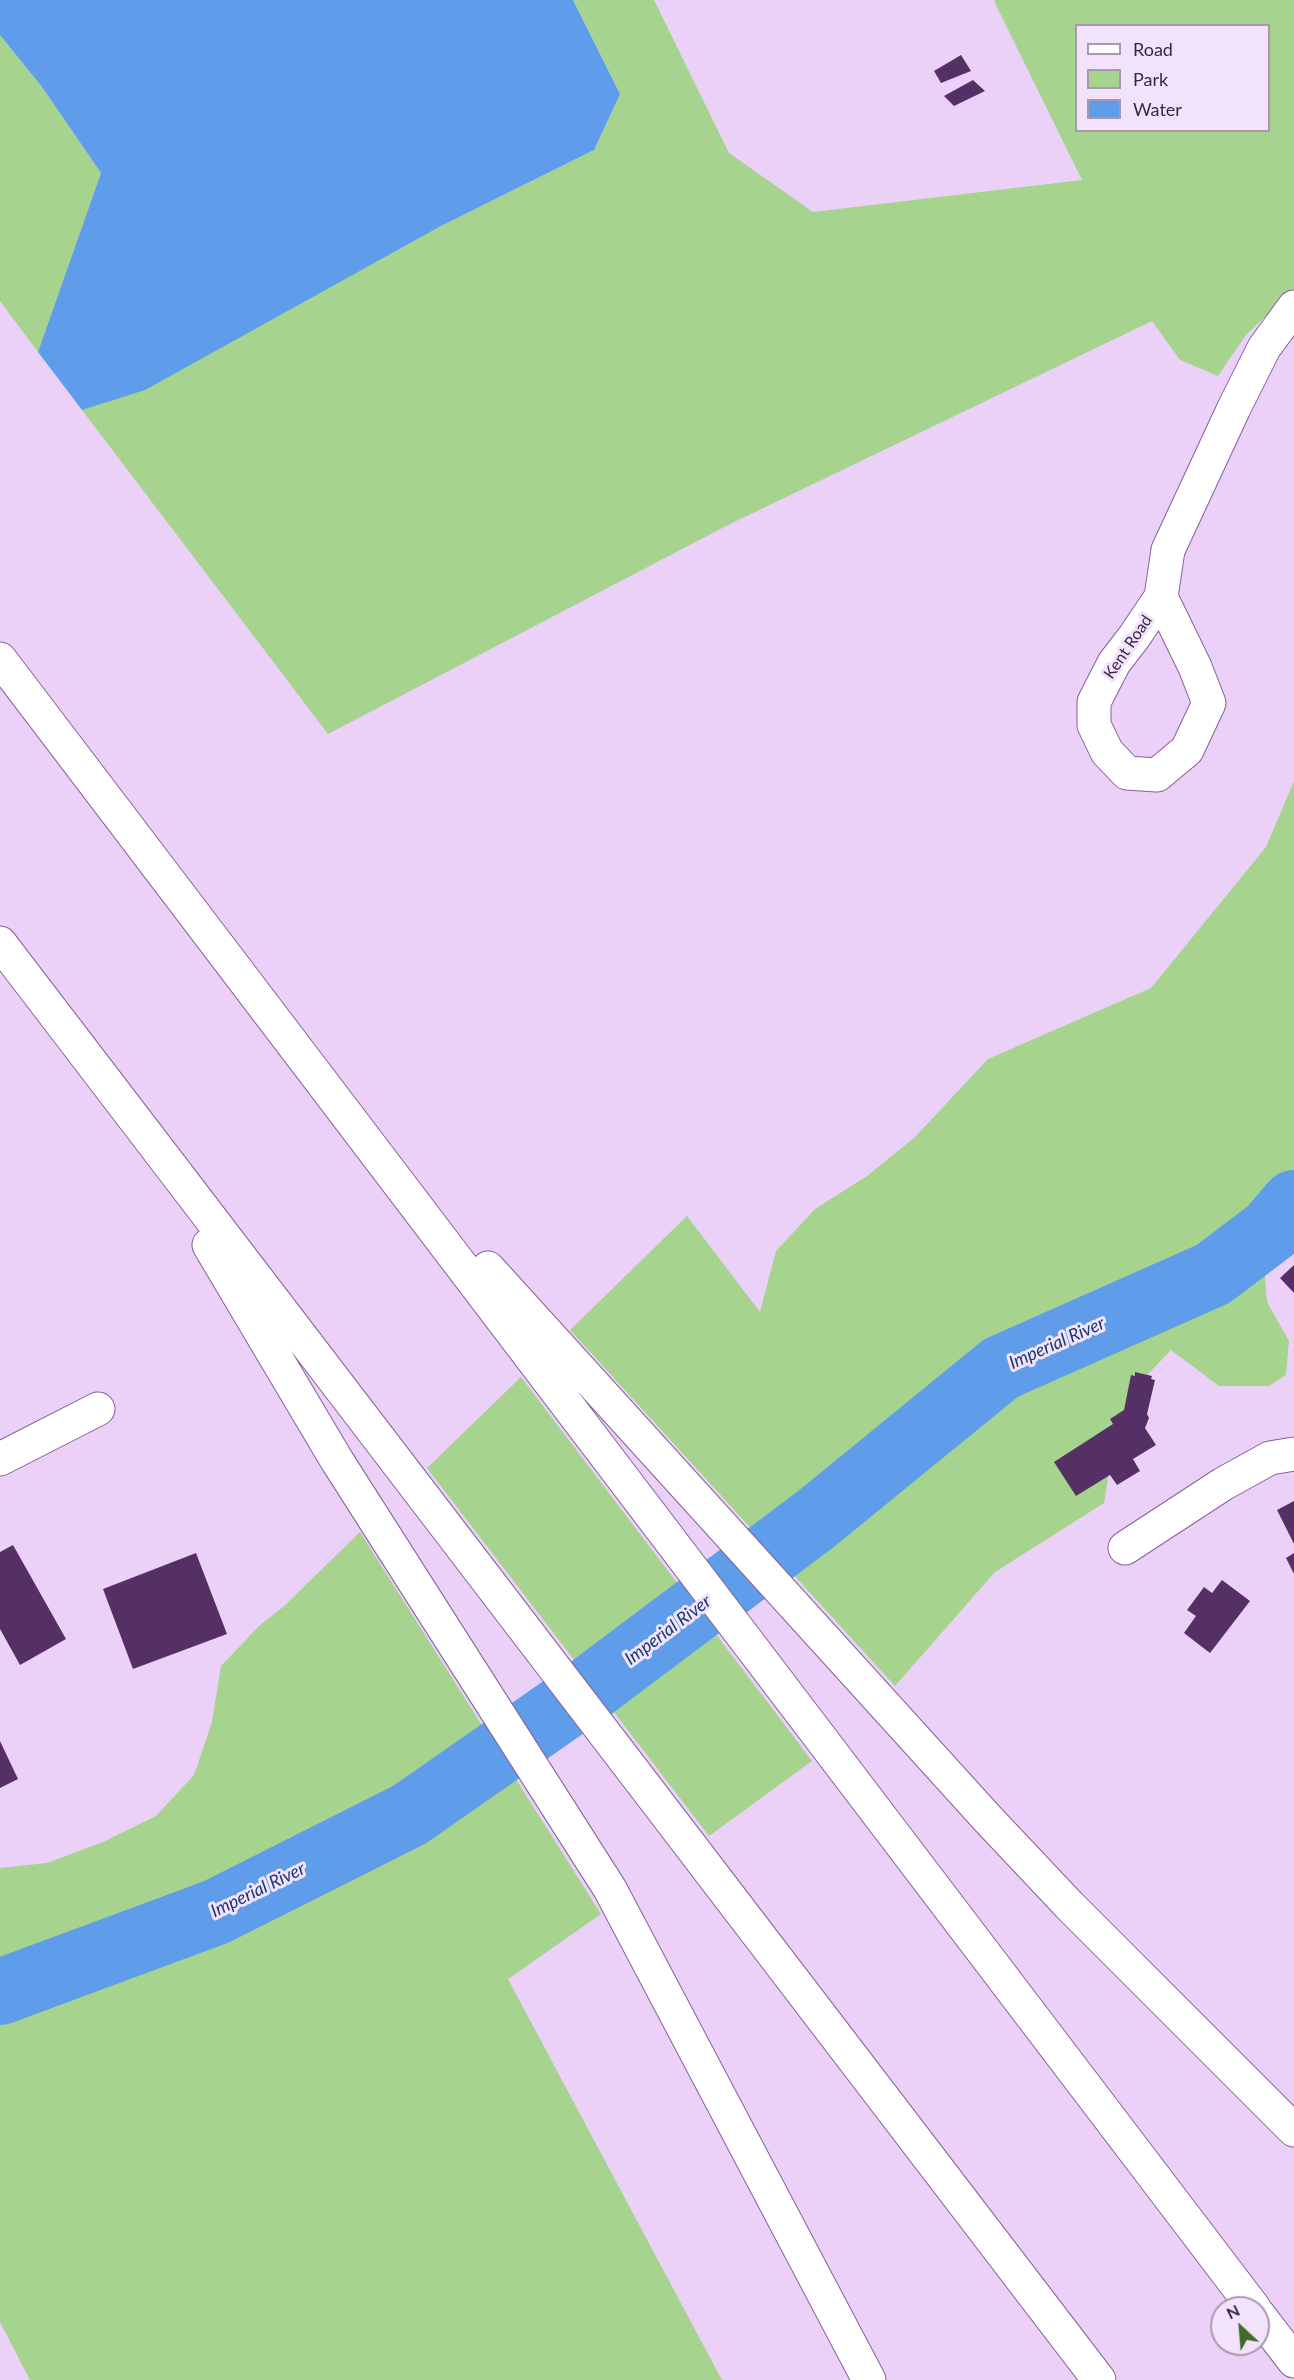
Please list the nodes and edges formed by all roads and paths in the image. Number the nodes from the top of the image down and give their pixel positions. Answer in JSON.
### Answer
{"nodes":[{"id":1,"x":1294,"y":307,"type":"edge"},
{"id":2,"x":1161,"y":597,"type":"junction"},
{"id":3,"x":0,"y":659,"type":"edge"},
{"id":4,"x":0,"y":943,"type":"edge"},
{"id":5,"x":133,"y":1117,"type":"junction"},
{"id":6,"x":519,"y":1322,"type":"junction"},
{"id":7,"x":98,"y":1409,"type":"dead end"},
{"id":8,"x":1294,"y":1454,"type":"edge"},
{"id":9,"x":0,"y":1459,"type":"edge"},
{"id":10,"x":1125,"y":1548,"type":"dead end"},
{"id":11,"x":1294,"y":2130,"type":"edge"},
{"id":12,"x":1245,"y":2296,"type":"edge"},
{"id":13,"x":1270,"y":2330,"type":"edge"},
{"id":14,"x":1294,"y":2361,"type":"edge"},
{"id":15,"x":869,"y":2380,"type":"edge"},
{"id":16,"x":1099,"y":2380,"type":"edge"}],
"edges":[{"from":1,"to":2,"type":"main road","name":"Kent Road"},
{"from":2,"to":2,"type":"main road","name":"Kent Road"},
{"from":3,"to":6,"type":"main road"},
{"from":4,"to":5,"type":"main road"},
{"from":5,"to":15,"type":"main road"},
{"from":5,"to":16,"type":"main road"},
{"from":6,"to":11,"type":"main road"},
{"from":6,"to":12,"type":"main road"},
{"from":7,"to":9,"type":"main road"},
{"from":8,"to":10,"type":"main road"},
{"from":13,"to":14,"type":"main road"}]}
